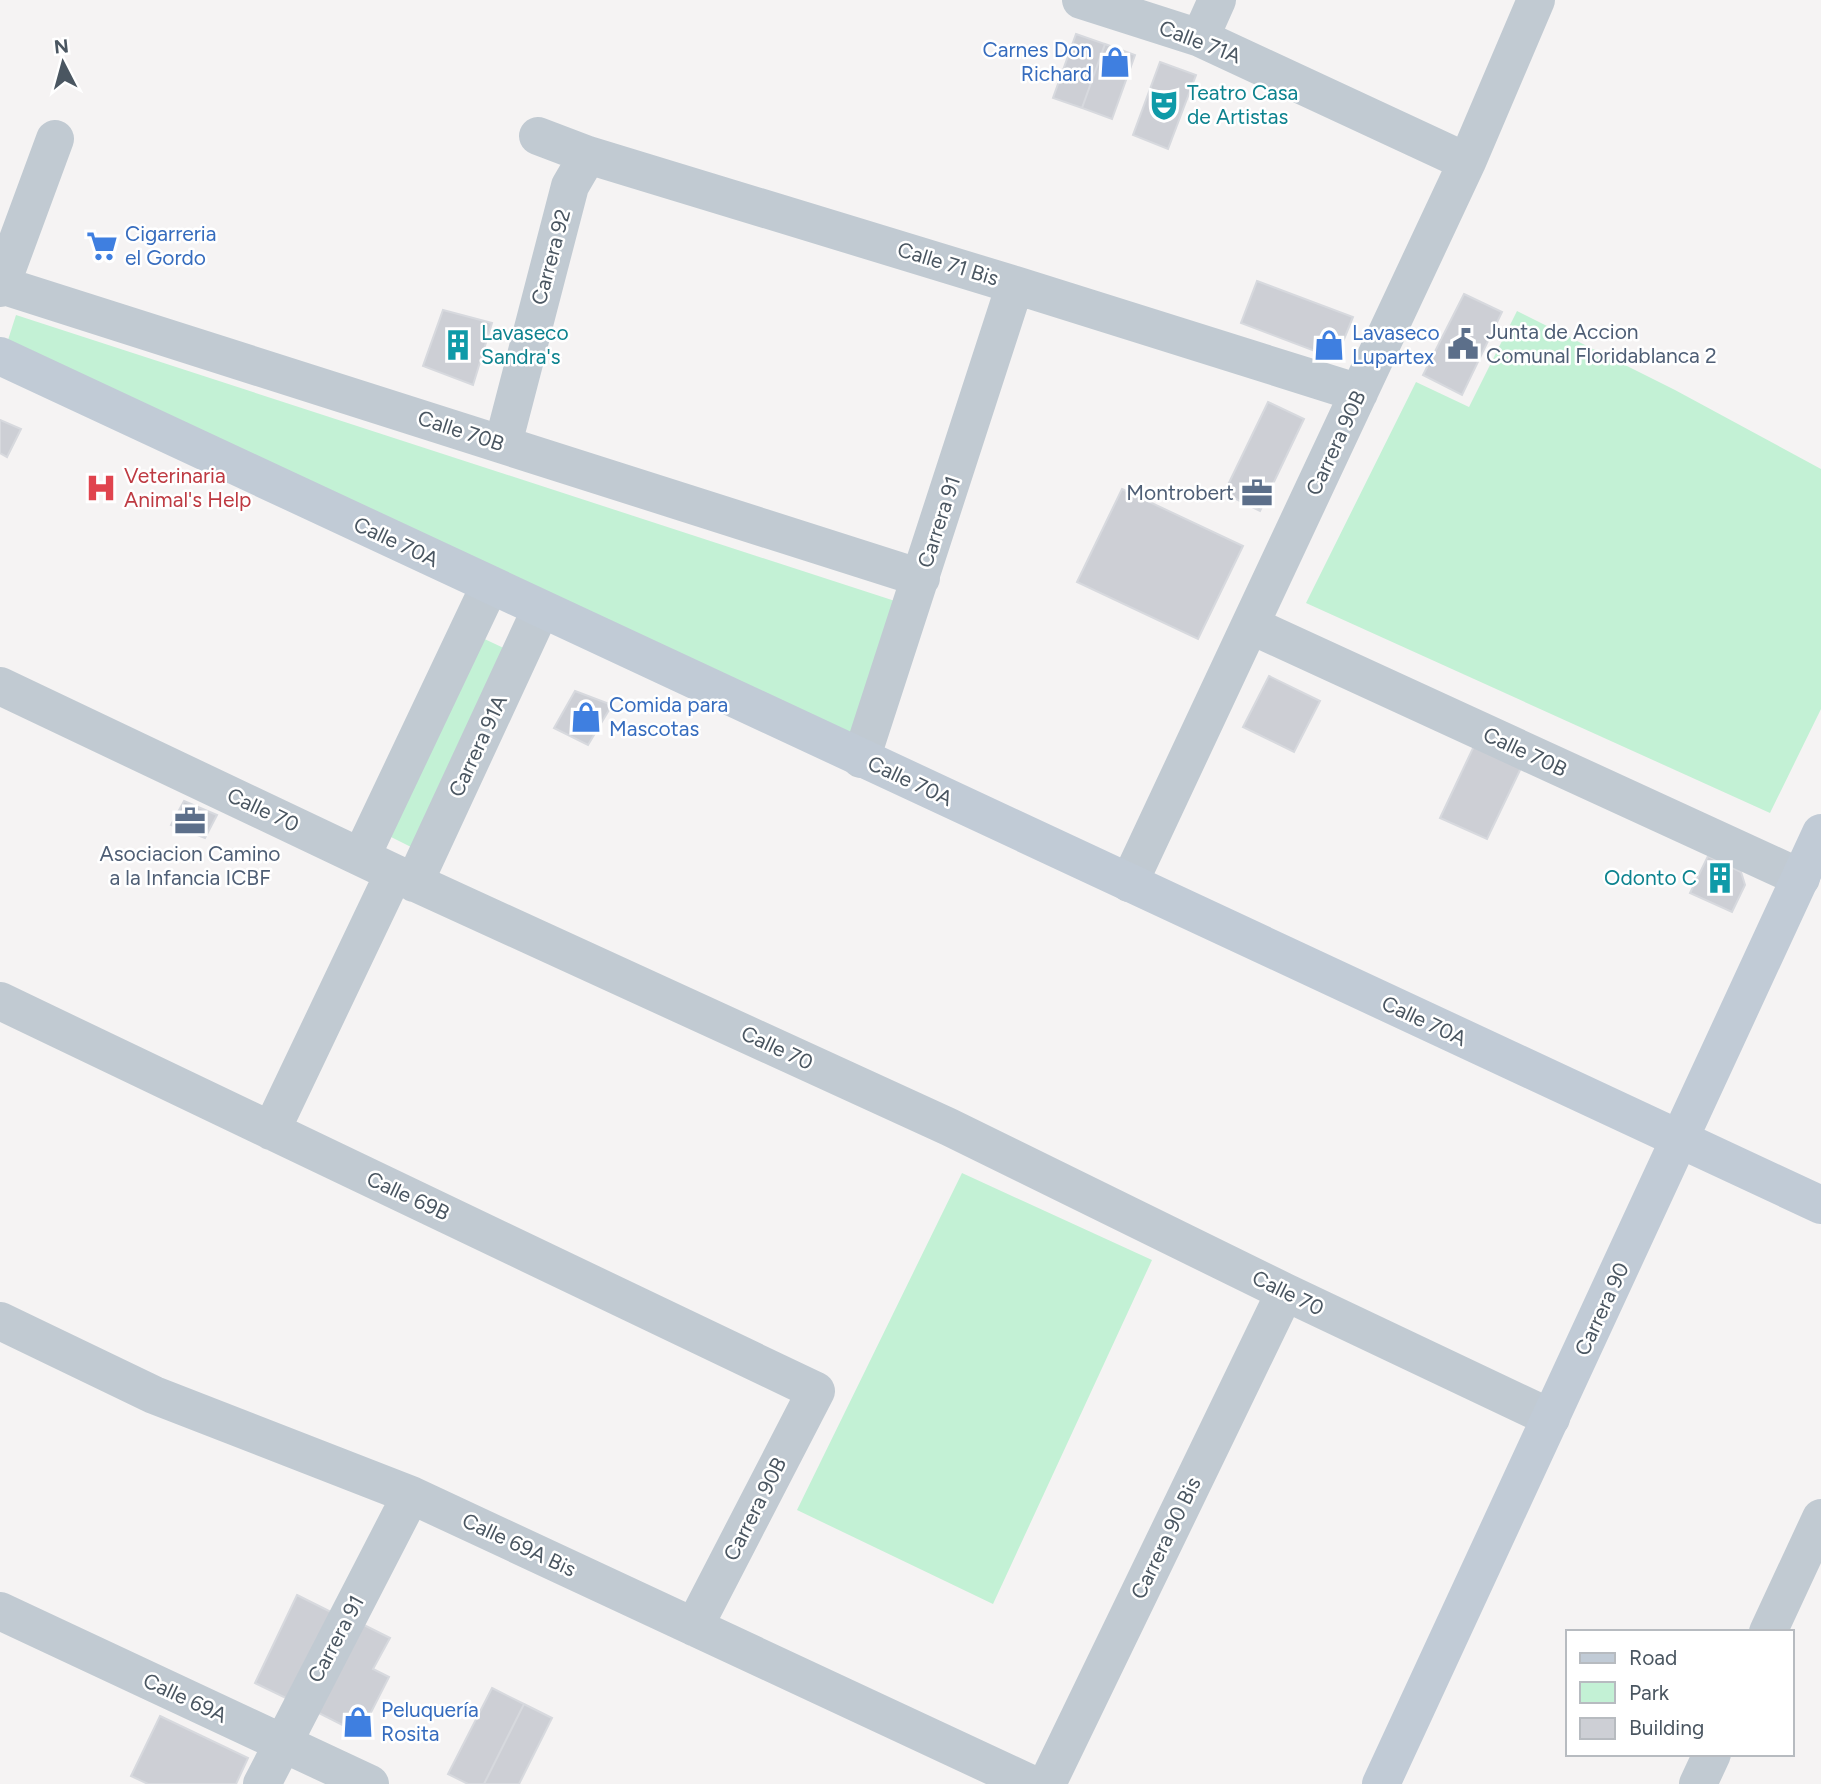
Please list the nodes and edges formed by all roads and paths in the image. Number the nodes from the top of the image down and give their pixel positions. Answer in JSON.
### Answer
{"nodes":[{"id":1,"x":1081,"y":0,"type":"edge"},
{"id":2,"x":1217,"y":0,"type":"edge"},
{"id":3,"x":1536,"y":0,"type":"edge"},
{"id":4,"x":1200,"y":38,"type":"junction"},
{"id":5,"x":538,"y":136,"type":"dead end"},
{"id":6,"x":55,"y":139,"type":"dead end"},
{"id":7,"x":588,"y":155,"type":"junction"},
{"id":8,"x":1467,"y":162,"type":"junction"},
{"id":9,"x":1015,"y":285,"type":"junction"},
{"id":10,"x":1,"y":287,"type":"edge"},
{"id":11,"x":0,"y":356,"type":"edge"},
{"id":12,"x":1359,"y":393,"type":"junction"},
{"id":13,"x":503,"y":444,"type":"junction"},
{"id":14,"x":921,"y":578,"type":"junction"},
{"id":15,"x":490,"y":585,"type":"junction"},
{"id":16,"x":541,"y":609,"type":"junction"},
{"id":17,"x":1250,"y":625,"type":"junction"},
{"id":18,"x":0,"y":686,"type":"edge"},
{"id":19,"x":861,"y":759,"type":"junction"},
{"id":20,"x":1821,"y":833,"type":"edge"},
{"id":21,"x":390,"y":871,"type":"junction"},
{"id":22,"x":1801,"y":878,"type":"junction"},
{"id":23,"x":1129,"y":883,"type":"junction"},
{"id":24,"x":0,"y":1001,"type":"edge"},
{"id":25,"x":271,"y":1131,"type":"junction"},
{"id":26,"x":1681,"y":1140,"type":"junction"},
{"id":27,"x":1821,"y":1205,"type":"edge"},
{"id":28,"x":1285,"y":1292,"type":"junction"},
{"id":29,"x":0,"y":1321,"type":"edge"},
{"id":30,"x":816,"y":1391,"type":"joint"},
{"id":31,"x":1550,"y":1418,"type":"junction"},
{"id":32,"x":411,"y":1495,"type":"junction"},
{"id":33,"x":1817,"y":1538,"type":"edge"},
{"id":34,"x":1,"y":1615,"type":"edge"},
{"id":35,"x":694,"y":1627,"type":"junction"},
{"id":36,"x":1769,"y":1630,"type":"edge"},
{"id":37,"x":282,"y":1743,"type":"junction"},
{"id":38,"x":1711,"y":1756,"type":"edge"},
{"id":39,"x":262,"y":1784,"type":"edge"},
{"id":40,"x":370,"y":1784,"type":"edge"},
{"id":41,"x":1031,"y":1784,"type":"edge"},
{"id":42,"x":1047,"y":1784,"type":"edge"},
{"id":43,"x":1381,"y":1784,"type":"edge"},
{"id":44,"x":1698,"y":1784,"type":"edge"}],
"edges":[{"from":1,"to":4,"type":"street","name":"Calle 71A"},
{"from":2,"to":4,"type":"street"},
{"from":3,"to":8,"type":"street","name":"Carrera 90B"},
{"from":4,"to":8,"type":"street","name":"Calle 71A"},
{"from":5,"to":7,"type":"street","name":"Calle 71 Bis"},
{"from":6,"to":10,"type":"street"},
{"from":7,"to":9,"type":"street","name":"Calle 71 Bis"},
{"from":7,"to":13,"type":"street","name":"Carrera 92"},
{"from":8,"to":12,"type":"street","name":"Carrera 90B"},
{"from":9,"to":12,"type":"street","name":"Calle 71 Bis"},
{"from":9,"to":14,"type":"street","name":"Carrera 91"},
{"from":10,"to":13,"type":"street","name":"Calle 70B"},
{"from":11,"to":15,"type":"street","name":"Calle 70A"},
{"from":12,"to":17,"type":"street","name":"Carrera 90B"},
{"from":13,"to":14,"type":"street","name":"Calle 70B"},
{"from":14,"to":19,"type":"street","name":"Carrera 91"},
{"from":15,"to":16,"type":"street","name":"Calle 70A"},
{"from":15,"to":21,"type":"street","name":"Carrera 91A"},
{"from":16,"to":19,"type":"street","name":"Calle 70A"},
{"from":16,"to":21,"type":"street","name":"Carrera 91A"},
{"from":17,"to":22,"type":"street","name":"Calle 70B"},
{"from":17,"to":23,"type":"street","name":"Carrera 90B"},
{"from":18,"to":21,"type":"street","name":"Calle 70"},
{"from":19,"to":23,"type":"street","name":"Calle 70A"},
{"from":20,"to":22,"type":"street","name":"Carrera 90"},
{"from":21,"to":25,"type":"street","name":"Carrera 91A"},
{"from":21,"to":28,"type":"street","name":"Calle 70"},
{"from":22,"to":26,"type":"street","name":"Carrera 90"},
{"from":23,"to":26,"type":"street","name":"Calle 70A"},
{"from":24,"to":25,"type":"street","name":"Calle 69B"},
{"from":25,"to":30,"type":"street","name":"Calle 69B"},
{"from":26,"to":27,"type":"street","name":"Calle 70A"},
{"from":26,"to":31,"type":"street","name":"Carrera 90"},
{"from":28,"to":31,"type":"street","name":"Calle 70"},
{"from":28,"to":42,"type":"street","name":"Carrera 90 Bis"},
{"from":29,"to":32,"type":"street","name":"Calle 69A Bis"},
{"from":30,"to":35,"type":"street","name":"Carrera 90B"},
{"from":31,"to":43,"type":"street","name":"Carrera 90"},
{"from":32,"to":35,"type":"street","name":"Calle 69A Bis"},
{"from":32,"to":37,"type":"street","name":"Carrera 91"},
{"from":33,"to":36,"type":"street"},
{"from":34,"to":37,"type":"street","name":"Calle 69A"},
{"from":35,"to":41,"type":"street","name":"Calle 69A Bis"},
{"from":37,"to":39,"type":"street","name":"Carrera 91"},
{"from":37,"to":40,"type":"street","name":"Calle 69A"},
{"from":38,"to":44,"type":"street"}]}
